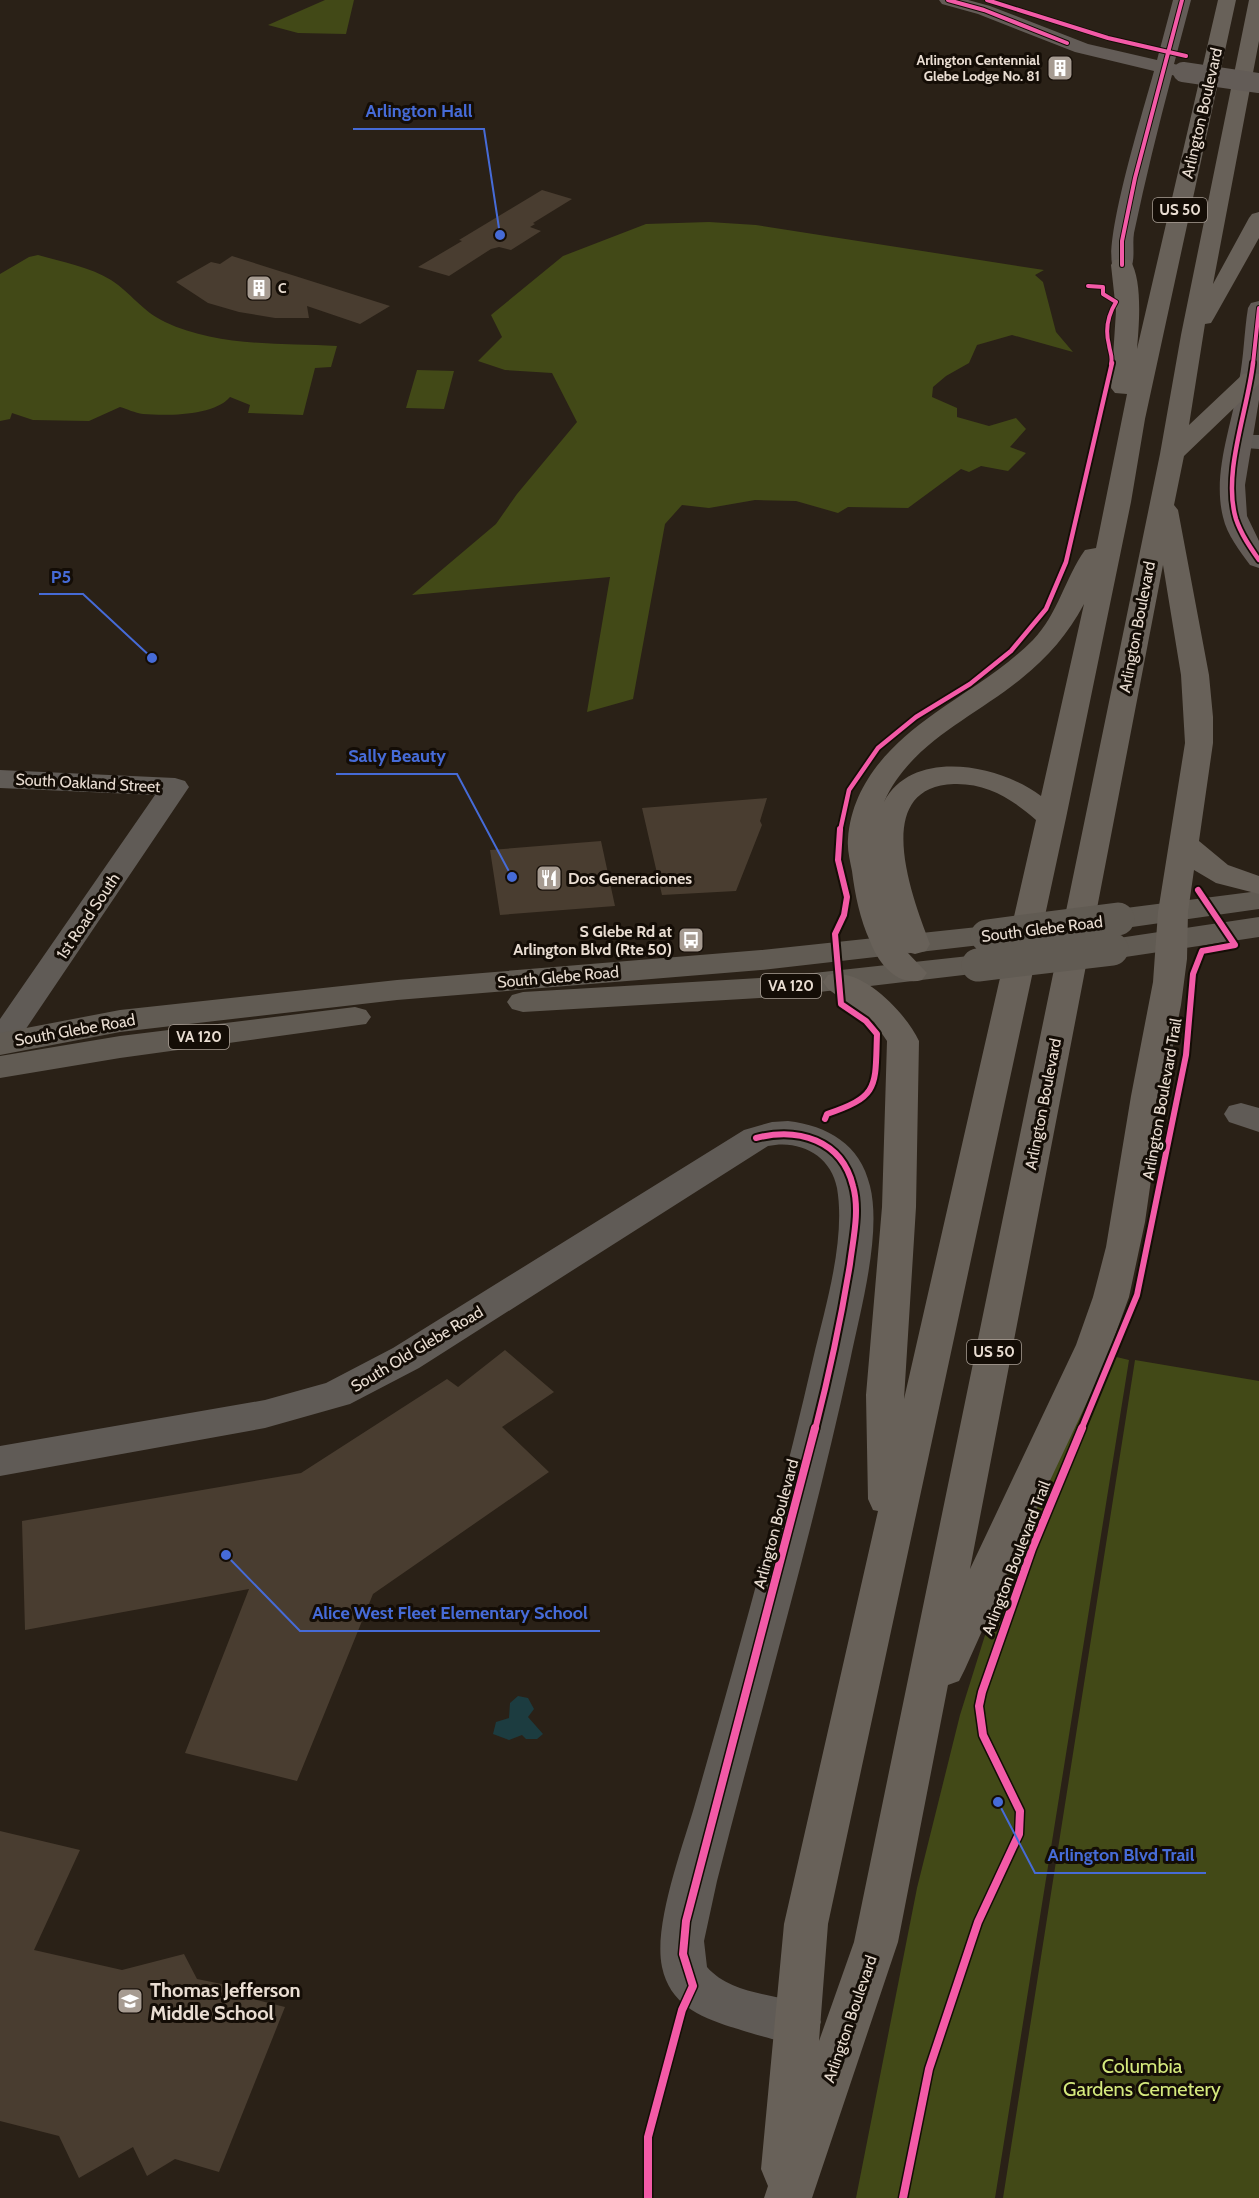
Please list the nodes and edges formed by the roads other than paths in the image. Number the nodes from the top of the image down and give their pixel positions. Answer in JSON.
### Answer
{"nodes":[{"id":1,"x":948,"y":0,"type":"edge"},
{"id":2,"x":987,"y":0,"type":"edge"},
{"id":3,"x":1182,"y":0,"type":"edge"},
{"id":4,"x":1227,"y":0,"type":"edge"},
{"id":5,"x":1258,"y":0,"type":"edge"},
{"id":6,"x":1176,"y":62,"type":"junction"},
{"id":7,"x":1259,"y":67,"type":"edge"},
{"id":8,"x":1259,"y":83,"type":"edge"},
{"id":9,"x":1259,"y":218,"type":"edge"},
{"id":10,"x":1122,"y":265,"type":"joint"},
{"id":11,"x":1259,"y":308,"type":"edge"},
{"id":12,"x":1192,"y":335,"type":"junction"},
{"id":13,"x":1251,"y":379,"type":"junction"},
{"id":14,"x":1133,"y":419,"type":"junction"},
{"id":15,"x":1249,"y":442,"type":"edge"},
{"id":16,"x":1172,"y":454,"type":"junction"},
{"id":17,"x":1163,"y":497,"type":"junction"},
{"id":18,"x":1119,"y":502,"type":"junction"},
{"id":19,"x":1259,"y":560,"type":"edge"},
{"id":20,"x":0,"y":779,"type":"edge"},
{"id":21,"x":175,"y":787,"type":"joint"},
{"id":22,"x":1051,"y":818,"type":"junction"},
{"id":23,"x":1184,"y":843,"type":"junction"},
{"id":24,"x":1259,"y":885,"type":"edge"},
{"id":25,"x":1259,"y":900,"type":"edge"},
{"id":26,"x":1173,"y":926,"type":"junction"},
{"id":27,"x":1259,"y":927,"type":"edge"},
{"id":28,"x":1115,"y":934,"type":"junction"},
{"id":29,"x":904,"y":954,"type":"junction"},
{"id":30,"x":668,"y":981,"type":"junction"},
{"id":31,"x":839,"y":982,"type":"junction"},
{"id":32,"x":397,"y":1001,"type":"junction"},
{"id":33,"x":0,"y":1043,"type":"edge"},
{"id":34,"x":0,"y":1067,"type":"edge"},
{"id":35,"x":756,"y":1138,"type":"joint"},
{"id":36,"x":0,"y":1461,"type":"edge"},
{"id":37,"x":888,"y":1555,"type":"junction"},
{"id":38,"x":921,"y":1722,"type":"junction"},
{"id":39,"x":798,"y":2022,"type":"junction"},
{"id":40,"x":783,"y":2198,"type":"edge"},
{"id":41,"x":788,"y":2198,"type":"edge"}],
"edges":[{"from":1,"to":6,"type":"main road"},
{"from":2,"to":6,"type":"main road"},
{"from":3,"to":6,"type":"main road"},
{"from":4,"to":14,"type":"highway","name":"Arlington Boulevard","number":"US 50"},
{"from":5,"to":12,"type":"highway","name":"Arlington Boulevard","number":"US 50"},
{"from":6,"to":7,"type":"main road"},
{"from":6,"to":8,"type":"main road","bridge":true},
{"from":6,"to":10,"type":"main road"},
{"from":9,"to":12,"type":"highway"},
{"from":10,"to":14,"type":"highway"},
{"from":11,"to":13,"type":"main road"},
{"from":12,"to":16,"type":"highway","name":"Arlington Boulevard","number":"US 50"},
{"from":13,"to":15,"type":"main road"},
{"from":13,"to":16,"type":"highway"},
{"from":14,"to":18,"type":"highway","name":"Arlington Boulevard","number":"US 50"},
{"from":15,"to":19,"type":"main road"},
{"from":16,"to":17,"type":"highway","name":"Arlington Boulevard","number":"US 50"},
{"from":17,"to":23,"type":"highway"},
{"from":17,"to":38,"type":"highway","name":"Arlington Boulevard","number":"US 50"},
{"from":18,"to":22,"type":"highway","name":"Arlington Boulevard","number":"US 50"},
{"from":18,"to":29,"type":"highway"},
{"from":20,"to":21,"type":"street","name":"South Oakland Street"},
{"from":21,"to":33,"type":"street","name":"1st Road South"},
{"from":22,"to":29,"type":"highway"},
{"from":22,"to":37,"type":"highway","name":"Arlington Boulevard","number":"US 50"},
{"from":23,"to":24,"type":"highway"},
{"from":23,"to":26,"type":"highway"},
{"from":25,"to":26,"type":"main road","number":"VA 120"},
{"from":26,"to":27,"type":"main road","number":"VA 120"},
{"from":26,"to":28,"type":"main road","number":"VA 120"},
{"from":26,"to":38,"type":"highway"},
{"from":28,"to":29,"type":"main road","name":"South Glebe Road","number":"VA 120","bridge":true},
{"from":28,"to":29,"type":"main road","name":"South Glebe Road","number":"VA 120","bridge":true},
{"from":29,"to":30,"type":"main road","name":"South Glebe Road","number":"VA 120"},
{"from":29,"to":31,"type":"main road","name":"South Glebe Road","number":"VA 120"},
{"from":30,"to":31,"type":"main road","name":"South Glebe Road","number":"VA 120"},
{"from":30,"to":32,"type":"main road","name":"South Glebe Road","number":"VA 120"},
{"from":31,"to":37,"type":"highway"},
{"from":32,"to":33,"type":"main road","name":"South Glebe Road","number":"VA 120"},
{"from":32,"to":34,"type":"main road","name":"South Glebe Road","number":"VA 120"},
{"from":35,"to":36,"type":"street","name":"South Old Glebe Road"},
{"from":35,"to":39,"type":"street","name":"Arlington Boulevard"},
{"from":37,"to":39,"type":"highway","name":"Arlington Boulevard","number":"US 50"},
{"from":38,"to":41,"type":"highway","name":"Arlington Boulevard","number":"US 50"},
{"from":39,"to":40,"type":"highway","name":"Arlington Boulevard","number":"US 50"}]}
